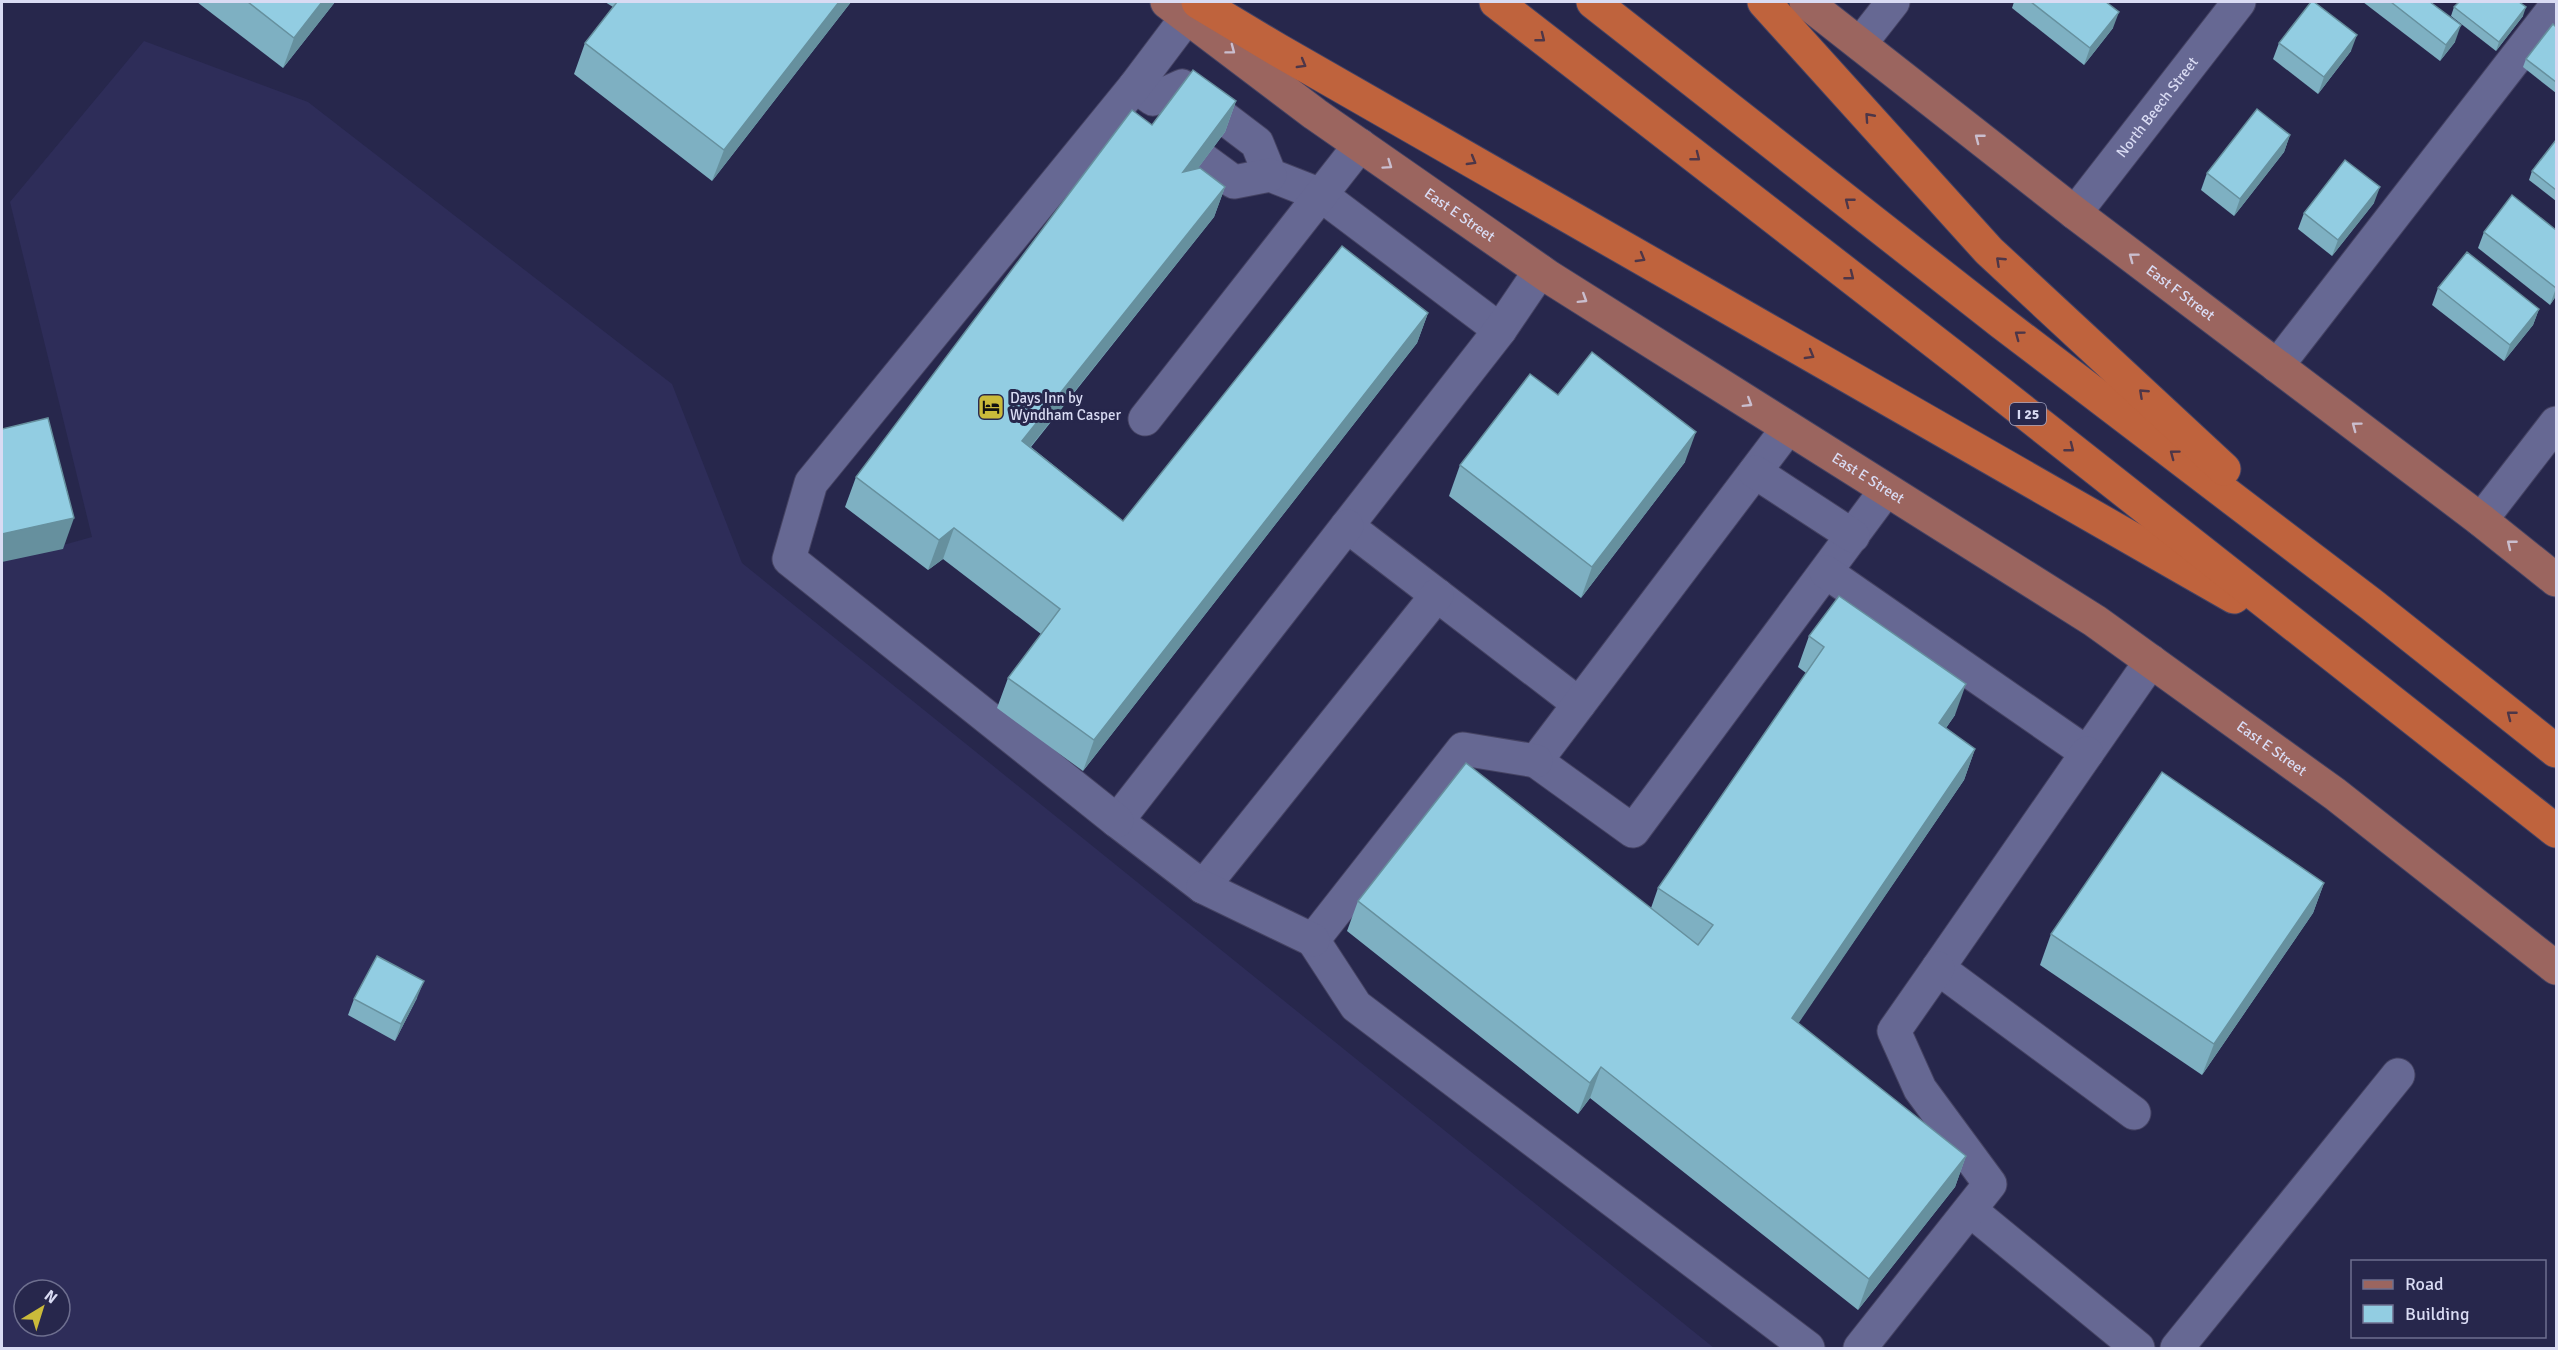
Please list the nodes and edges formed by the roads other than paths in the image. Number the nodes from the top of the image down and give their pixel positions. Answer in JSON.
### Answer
{"nodes":[{"id":1,"x":1496,"y":2,"type":"edge"},
{"id":2,"x":1593,"y":2,"type":"edge"},
{"id":3,"x":1764,"y":2,"type":"edge"},
{"id":4,"x":1806,"y":2,"type":"edge"},
{"id":5,"x":1893,"y":2,"type":"edge"},
{"id":6,"x":2239,"y":2,"type":"edge"},
{"id":7,"x":2556,"y":6,"type":"edge"},
{"id":8,"x":1184,"y":7,"type":"edge"},
{"id":9,"x":1860,"y":44,"type":"junction"},
{"id":10,"x":1150,"y":104,"type":"junction"},
{"id":11,"x":1360,"y":145,"type":"junction"},
{"id":12,"x":1204,"y":160,"type":"edge"},
{"id":13,"x":1270,"y":175,"type":"junction"},
{"id":14,"x":1321,"y":195,"type":"junction"},
{"id":15,"x":2076,"y":213,"type":"junction"},
{"id":16,"x":1540,"y":271,"type":"junction"},
{"id":17,"x":1500,"y":330,"type":"junction"},
{"id":18,"x":2277,"y":366,"type":"junction"},
{"id":19,"x":1145,"y":418,"type":"dead end"},
{"id":20,"x":2556,"y":423,"type":"edge"},
{"id":21,"x":1788,"y":428,"type":"junction"},
{"id":22,"x":1755,"y":472,"type":"junction"},
{"id":23,"x":1886,"y":490,"type":"junction"},
{"id":24,"x":2481,"y":520,"type":"junction"},
{"id":25,"x":1347,"y":526,"type":"junction"},
{"id":26,"x":1853,"y":536,"type":"junction"},
{"id":27,"x":1826,"y":572,"type":"junction"},
{"id":28,"x":2556,"y":580,"type":"edge"},
{"id":29,"x":1437,"y":595,"type":"junction"},
{"id":30,"x":2371,"y":604,"type":"junction"},
{"id":31,"x":2334,"y":655,"type":"junction"},
{"id":32,"x":2151,"y":661,"type":"junction"},
{"id":33,"x":1579,"y":704,"type":"junction"},
{"id":34,"x":2556,"y":751,"type":"edge"},
{"id":35,"x":2087,"y":753,"type":"junction"},
{"id":36,"x":1536,"y":761,"type":"junction"},
{"id":37,"x":1117,"y":821,"type":"junction"},
{"id":38,"x":2556,"y":831,"type":"edge"},
{"id":39,"x":1203,"y":887,"type":"junction"},
{"id":40,"x":1312,"y":940,"type":"junction"},
{"id":41,"x":1938,"y":968,"type":"junction"},
{"id":42,"x":2556,"y":968,"type":"edge"},
{"id":43,"x":2398,"y":1075,"type":"dead end"},
{"id":44,"x":2134,"y":1113,"type":"dead end"},
{"id":45,"x":1970,"y":1210,"type":"junction"},
{"id":46,"x":1808,"y":1348,"type":"edge"},
{"id":47,"x":1860,"y":1348,"type":"edge"},
{"id":48,"x":2138,"y":1348,"type":"edge"},
{"id":49,"x":2177,"y":1348,"type":"edge"}],
"edges":[{"from":1,"to":31,"type":"highway","number":"I 25","one_way":true},
{"from":30,"to":2,"type":"highway","one_way":true},
{"from":30,"to":3,"type":"highway","one_way":true},
{"from":4,"to":9,"type":"main road","name":"East F Street"},
{"from":5,"to":9,"type":"street"},
{"from":6,"to":15,"type":"street","name":"North Beech Street"},
{"from":7,"to":18,"type":"street"},
{"from":8,"to":10,"type":"street"},
{"from":8,"to":11,"type":"main road","name":"East E Street","one_way":true},
{"from":8,"to":31,"type":"highway","one_way":true},
{"from":15,"to":9,"type":"main road","name":"East F Street","one_way":true},
{"from":10,"to":13,"type":"street"},
{"from":10,"to":37,"type":"street"},
{"from":11,"to":14,"type":"street"},
{"from":11,"to":16,"type":"main road","name":"East E Street","one_way":true},
{"from":12,"to":13,"type":"street"},
{"from":13,"to":14,"type":"street"},
{"from":14,"to":17,"type":"street"},
{"from":14,"to":19,"type":"street"},
{"from":18,"to":15,"type":"main road","name":"East F Street","one_way":true},
{"from":16,"to":17,"type":"street"},
{"from":16,"to":21,"type":"main road","name":"East E Street","one_way":true},
{"from":17,"to":25,"type":"street"},
{"from":24,"to":18,"type":"main road","name":"East F Street","one_way":true},
{"from":20,"to":24,"type":"street"},
{"from":21,"to":22,"type":"street"},
{"from":21,"to":23,"type":"main road","name":"East E Street"},
{"from":22,"to":26,"type":"street"},
{"from":22,"to":33,"type":"street"},
{"from":23,"to":26,"type":"street"},
{"from":23,"to":32,"type":"main road","name":"East E Street"},
{"from":28,"to":24,"type":"main road","name":"East F Street","one_way":true},
{"from":25,"to":29,"type":"street"},
{"from":25,"to":37,"type":"street"},
{"from":26,"to":27,"type":"street"},
{"from":27,"to":35,"type":"street"},
{"from":27,"to":36,"type":"street"},
{"from":29,"to":33,"type":"street"},
{"from":29,"to":39,"type":"street"},
{"from":34,"to":30,"type":"highway","one_way":true},
{"from":31,"to":38,"type":"highway","number":"I 25"},
{"from":32,"to":35,"type":"street"},
{"from":32,"to":42,"type":"main road","name":"East E Street"},
{"from":33,"to":36,"type":"street"},
{"from":35,"to":41,"type":"street"},
{"from":36,"to":40,"type":"street"},
{"from":37,"to":39,"type":"street"},
{"from":39,"to":40,"type":"street"},
{"from":40,"to":46,"type":"street"},
{"from":41,"to":44,"type":"street"},
{"from":41,"to":45,"type":"street"},
{"from":43,"to":49,"type":"street"},
{"from":45,"to":47,"type":"street"},
{"from":45,"to":48,"type":"street"}]}
